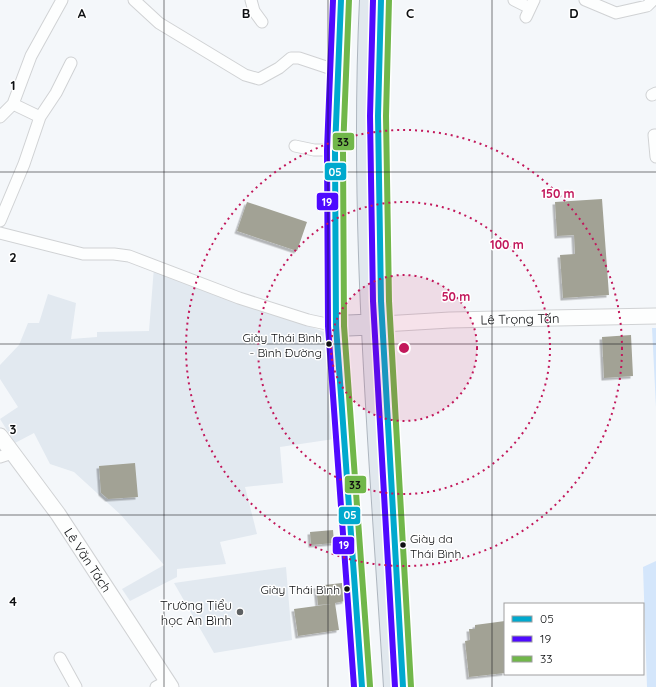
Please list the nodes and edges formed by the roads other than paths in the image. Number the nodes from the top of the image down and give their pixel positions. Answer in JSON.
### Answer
{"nodes":[{"id":1,"x":62,"y":0,"type":"edge"},
{"id":2,"x":251,"y":0,"type":"edge"},
{"id":3,"x":341,"y":0,"type":"edge"},
{"id":4,"x":353,"y":0,"type":"edge"},
{"id":5,"x":370,"y":0,"type":"edge"},
{"id":6,"x":381,"y":0,"type":"edge"},
{"id":7,"x":514,"y":0,"type":"edge"},
{"id":8,"x":586,"y":0,"type":"edge"},
{"id":9,"x":653,"y":0,"type":"edge"},
{"id":10,"x":139,"y":2,"type":"edge"},
{"id":11,"x":530,"y":8,"type":"edge"},
{"id":12,"x":262,"y":22,"type":"dead end"},
{"id":13,"x":71,"y":63,"type":"dead end"},
{"id":14,"x":338,"y":71,"type":"junction"},
{"id":15,"x":13,"y":104,"type":"junction"},
{"id":16,"x":0,"y":117,"type":"edge"},
{"id":17,"x":40,"y":117,"type":"junction"},
{"id":18,"x":656,"y":135,"type":"edge"},
{"id":19,"x":295,"y":146,"type":"dead end"},
{"id":20,"x":335,"y":150,"type":"junction"},
{"id":21,"x":656,"y":157,"type":"edge"},
{"id":22,"x":0,"y":221,"type":"edge"},
{"id":23,"x":0,"y":233,"type":"edge"},
{"id":24,"x":656,"y":316,"type":"edge"},
{"id":25,"x":377,"y":325,"type":"junction"},
{"id":26,"x":342,"y":326,"type":"junction"},
{"id":27,"x":0,"y":436,"type":"edge"},
{"id":28,"x":6,"y":455,"type":"edge"},
{"id":29,"x":60,"y":658,"type":"dead end"},
{"id":30,"x":164,"y":685,"type":"edge"},
{"id":31,"x":76,"y":687,"type":"edge"},
{"id":32,"x":362,"y":687,"type":"edge"},
{"id":33,"x":372,"y":687,"type":"edge"},
{"id":34,"x":394,"y":687,"type":"edge"},
{"id":35,"x":403,"y":687,"type":"edge"}],
"edges":[{"from":1,"to":15,"type":"street"},
{"from":2,"to":12,"type":"street"},
{"from":3,"to":14,"type":"highway"},
{"from":4,"to":26,"type":"highway"},
{"from":5,"to":25,"type":"highway"},
{"from":6,"to":25,"type":"highway"},
{"from":7,"to":11,"type":"street"},
{"from":8,"to":9,"type":"street"},
{"from":10,"to":14,"type":"street"},
{"from":13,"to":17,"type":"street"},
{"from":14,"to":20,"type":"highway"},
{"from":15,"to":16,"type":"street"},
{"from":15,"to":17,"type":"street"},
{"from":17,"to":22,"type":"street"},
{"from":18,"to":21,"type":"street"},
{"from":19,"to":20,"type":"street"},
{"from":20,"to":26,"type":"highway"},
{"from":23,"to":26,"type":"street"},
{"from":24,"to":25,"type":"main road","name":"Lê Trọng Tấn"},
{"from":25,"to":26,"type":"highway"},
{"from":25,"to":34,"type":"highway"},
{"from":25,"to":35,"type":"highway"},
{"from":26,"to":32,"type":"highway"},
{"from":26,"to":33,"type":"highway"},
{"from":27,"to":28,"type":"main road","name":"Lê Văn Tách"},
{"from":28,"to":30,"type":"main road","name":"Lê Văn Tách"},
{"from":29,"to":31,"type":"street"}]}
